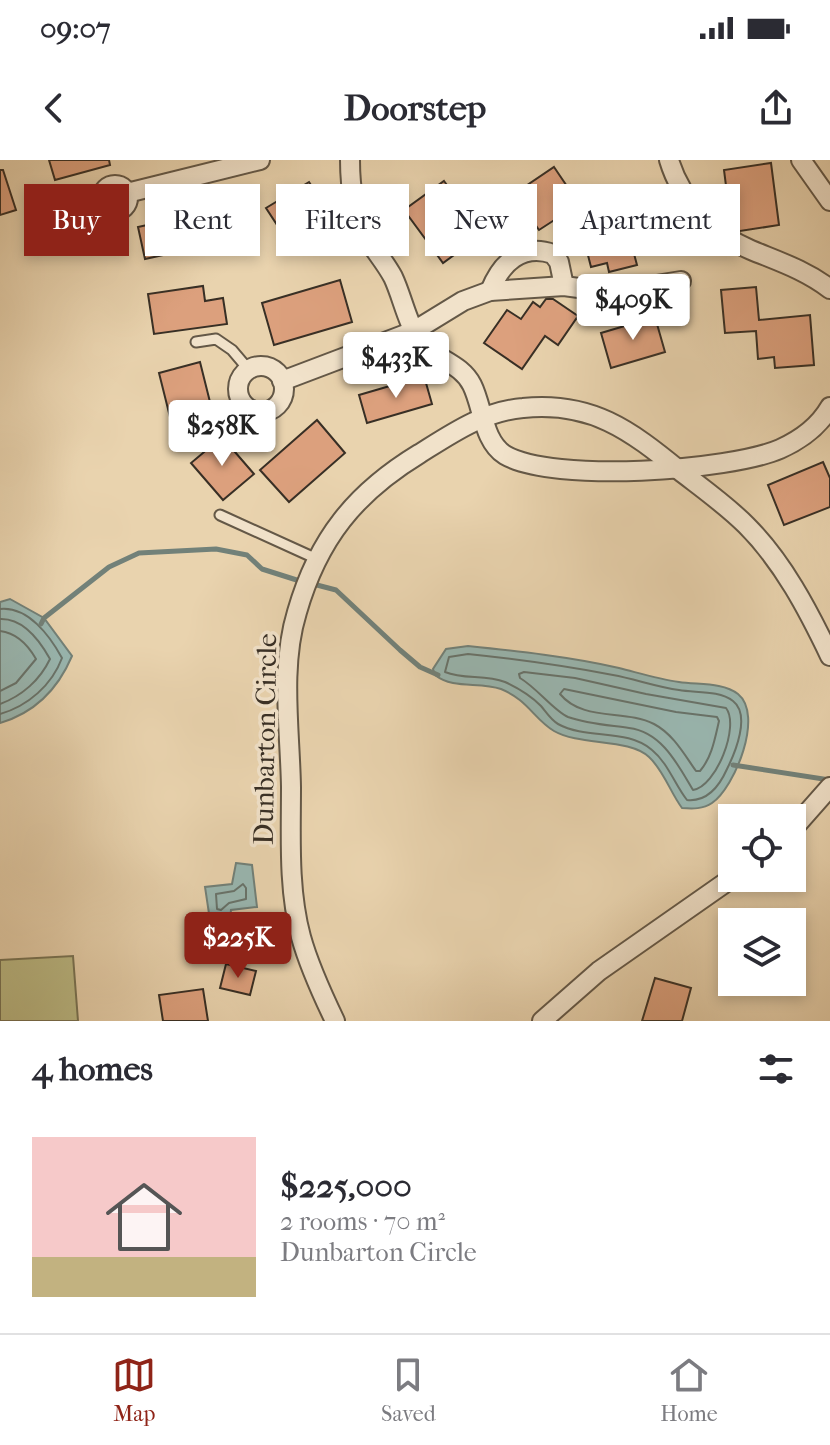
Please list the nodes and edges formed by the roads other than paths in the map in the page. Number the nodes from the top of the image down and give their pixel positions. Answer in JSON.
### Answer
{"nodes":[{"id":1,"x":260,"y":160,"type":"edge"},
{"id":2,"x":350,"y":160,"type":"edge"},
{"id":3,"x":669,"y":160,"type":"edge"},
{"id":4,"x":801,"y":160,"type":"edge"},
{"id":5,"x":129,"y":193,"type":"edge"},
{"id":6,"x":830,"y":201,"type":"edge"},
{"id":7,"x":681,"y":281,"type":"dead end"},
{"id":8,"x":564,"y":286,"type":"junction"},
{"id":9,"x":830,"y":289,"type":"edge"},
{"id":10,"x":490,"y":291,"type":"junction"},
{"id":11,"x":414,"y":331,"type":"junction"},
{"id":12,"x":196,"y":342,"type":"dead end"},
{"id":13,"x":249,"y":370,"type":"junction"},
{"id":14,"x":282,"y":381,"type":"junction"},
{"id":15,"x":483,"y":418,"type":"junction"},
{"id":16,"x":827,"y":419,"type":"edge"},
{"id":17,"x":676,"y":467,"type":"junction"},
{"id":18,"x":220,"y":515,"type":"dead end"},
{"id":19,"x":317,"y":559,"type":"junction"},
{"id":20,"x":830,"y":656,"type":"edge"},
{"id":21,"x":830,"y":787,"type":"edge"},
{"id":22,"x":806,"y":814,"type":"edge"},
{"id":23,"x":718,"y":888,"type":"edge"},
{"id":24,"x":335,"y":1021,"type":"edge"},
{"id":25,"x":542,"y":1021,"type":"edge"}],
"edges":[{"from":1,"to":5,"type":"street"},
{"from":2,"to":11,"type":"street"},
{"from":3,"to":9,"type":"street"},
{"from":4,"to":6,"type":"street"},
{"from":7,"to":8,"type":"street"},
{"from":8,"to":10,"type":"street"},
{"from":8,"to":10,"type":"street"},
{"from":10,"to":11,"type":"street"},
{"from":11,"to":14,"type":"street"},
{"from":11,"to":15,"type":"street"},
{"from":12,"to":13,"type":"lane"},
{"from":13,"to":14,"type":"street"},
{"from":13,"to":14,"type":"street"},
{"from":15,"to":17,"type":"street","name":"Dunbarton Circle"},
{"from":15,"to":17,"type":"street"},
{"from":15,"to":19,"type":"street","name":"Dunbarton Circle"},
{"from":16,"to":17,"type":"street"},
{"from":17,"to":20,"type":"street","name":"Dunbarton Circle"},
{"from":18,"to":19,"type":"lane"},
{"from":19,"to":24,"type":"street","name":"Dunbarton Circle"},
{"from":21,"to":22,"type":"street"},
{"from":23,"to":25,"type":"street"}]}
